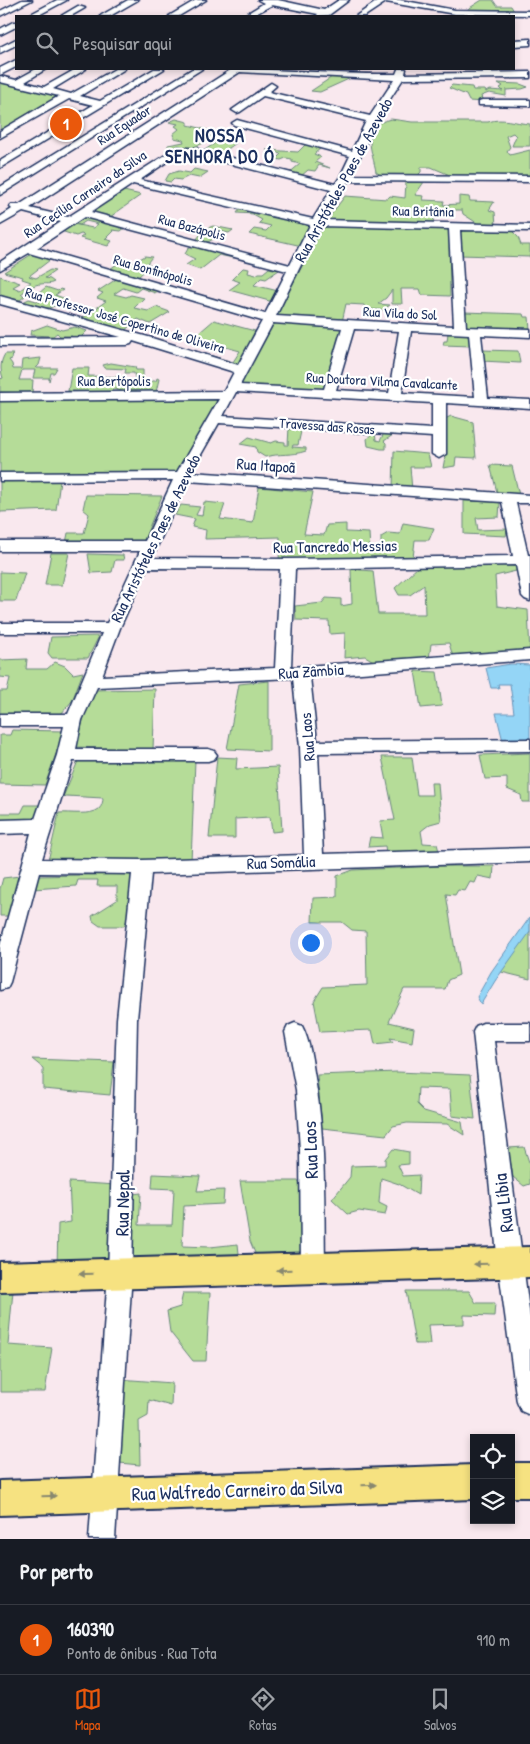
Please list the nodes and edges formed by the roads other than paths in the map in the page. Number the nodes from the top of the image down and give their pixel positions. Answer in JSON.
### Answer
{"nodes":[{"id":1,"x":28,"y":0,"type":"edge"},
{"id":2,"x":39,"y":0,"type":"edge"},
{"id":3,"x":134,"y":0,"type":"edge"},
{"id":4,"x":202,"y":0,"type":"edge"},
{"id":5,"x":262,"y":0,"type":"edge"},
{"id":6,"x":345,"y":0,"type":"edge"},
{"id":7,"x":385,"y":0,"type":"edge"},
{"id":8,"x":273,"y":1,"type":"edge"},
{"id":9,"x":60,"y":2,"type":"edge"},
{"id":10,"x":467,"y":4,"type":"dead end"},
{"id":11,"x":81,"y":8,"type":"dead end"},
{"id":12,"x":530,"y":13,"type":"edge"},
{"id":13,"x":0,"y":14,"type":"edge"},
{"id":14,"x":452,"y":14,"type":"edge"},
{"id":15,"x":33,"y":15,"type":"edge"},
{"id":16,"x":67,"y":15,"type":"edge"},
{"id":17,"x":106,"y":15,"type":"edge"},
{"id":18,"x":174,"y":15,"type":"edge"},
{"id":19,"x":249,"y":15,"type":"edge"},
{"id":20,"x":322,"y":15,"type":"edge"},
{"id":21,"x":362,"y":15,"type":"edge"},
{"id":22,"x":15,"y":24,"type":"edge"},
{"id":23,"x":0,"y":32,"type":"edge"},
{"id":24,"x":15,"y":42,"type":"edge"},
{"id":25,"x":515,"y":42,"type":"edge"},
{"id":26,"x":530,"y":42,"type":"edge"},
{"id":27,"x":0,"y":50,"type":"edge"},
{"id":28,"x":15,"y":64,"type":"edge"},
{"id":29,"x":40,"y":70,"type":"edge"},
{"id":30,"x":80,"y":70,"type":"edge"},
{"id":31,"x":119,"y":70,"type":"edge"},
{"id":32,"x":158,"y":70,"type":"edge"},
{"id":33,"x":196,"y":70,"type":"edge"},
{"id":34,"x":237,"y":70,"type":"edge"},
{"id":35,"x":256,"y":70,"type":"edge"},
{"id":36,"x":0,"y":72,"type":"edge"},
{"id":37,"x":290,"y":72,"type":"junction"},
{"id":38,"x":505,"y":72,"type":"edge"},
{"id":39,"x":401,"y":73,"type":"edge"},
{"id":40,"x":530,"y":76,"type":"edge"},
{"id":41,"x":0,"y":79,"type":"edge"},
{"id":42,"x":17,"y":83,"type":"junction"},
{"id":43,"x":131,"y":86,"type":"junction"},
{"id":44,"x":45,"y":90,"type":"junction"},
{"id":45,"x":263,"y":92,"type":"junction"},
{"id":46,"x":159,"y":93,"type":"junction"},
{"id":47,"x":70,"y":96,"type":"junction"},
{"id":48,"x":188,"y":100,"type":"junction"},
{"id":49,"x":482,"y":103,"type":"dead end"},
{"id":50,"x":530,"y":103,"type":"edge"},
{"id":51,"x":101,"y":104,"type":"junction"},
{"id":52,"x":236,"y":110,"type":"dead end"},
{"id":53,"x":372,"y":119,"type":"junction"},
{"id":54,"x":237,"y":123,"type":"dead end"},
{"id":55,"x":0,"y":135,"type":"edge"},
{"id":56,"x":356,"y":154,"type":"junction"},
{"id":57,"x":0,"y":165,"type":"edge"},
{"id":58,"x":345,"y":178,"type":"junction"},
{"id":59,"x":529,"y":179,"type":"edge"},
{"id":60,"x":134,"y":181,"type":"junction"},
{"id":61,"x":337,"y":188,"type":"junction"},
{"id":62,"x":0,"y":192,"type":"edge"},
{"id":63,"x":530,"y":192,"type":"edge"},
{"id":64,"x":7,"y":205,"type":"dead end"},
{"id":65,"x":21,"y":208,"type":"junction"},
{"id":66,"x":82,"y":213,"type":"junction"},
{"id":67,"x":69,"y":221,"type":"junction"},
{"id":68,"x":0,"y":222,"type":"edge"},
{"id":69,"x":316,"y":223,"type":"junction"},
{"id":70,"x":454,"y":226,"type":"junction"},
{"id":71,"x":530,"y":228,"type":"edge"},
{"id":72,"x":29,"y":249,"type":"junction"},
{"id":73,"x":0,"y":266,"type":"edge"},
{"id":74,"x":294,"y":270,"type":"junction"},
{"id":75,"x":0,"y":300,"type":"edge"},
{"id":76,"x":269,"y":320,"type":"junction"},
{"id":77,"x":349,"y":325,"type":"junction"},
{"id":78,"x":404,"y":328,"type":"junction"},
{"id":79,"x":460,"y":330,"type":"junction"},
{"id":80,"x":475,"y":331,"type":"junction"},
{"id":81,"x":530,"y":333,"type":"edge"},
{"id":82,"x":148,"y":341,"type":"junction"},
{"id":83,"x":0,"y":342,"type":"edge"},
{"id":84,"x":241,"y":370,"type":"junction"},
{"id":85,"x":230,"y":391,"type":"junction"},
{"id":86,"x":329,"y":393,"type":"junction"},
{"id":87,"x":0,"y":397,"type":"edge"},
{"id":88,"x":395,"y":397,"type":"junction"},
{"id":89,"x":440,"y":400,"type":"junction"},
{"id":90,"x":482,"y":402,"type":"junction"},
{"id":91,"x":530,"y":404,"type":"edge"},
{"id":92,"x":215,"y":420,"type":"junction"},
{"id":93,"x":438,"y":433,"type":"junction"},
{"id":94,"x":439,"y":454,"type":"dead end"},
{"id":95,"x":182,"y":476,"type":"junction"},
{"id":96,"x":0,"y":477,"type":"edge"},
{"id":97,"x":508,"y":498,"type":"junction"},
{"id":98,"x":530,"y":499,"type":"edge"},
{"id":99,"x":0,"y":546,"type":"edge"},
{"id":100,"x":149,"y":546,"type":"junction"},
{"id":101,"x":526,"y":560,"type":"edge"},
{"id":102,"x":141,"y":563,"type":"junction"},
{"id":103,"x":288,"y":564,"type":"junction"},
{"id":104,"x":530,"y":596,"type":"edge"},
{"id":105,"x":0,"y":628,"type":"edge"},
{"id":106,"x":112,"y":628,"type":"junction"},
{"id":107,"x":530,"y":655,"type":"edge"},
{"id":108,"x":301,"y":672,"type":"junction"},
{"id":109,"x":283,"y":673,"type":"junction"},
{"id":110,"x":91,"y":682,"type":"junction"},
{"id":111,"x":0,"y":720,"type":"edge"},
{"id":112,"x":74,"y":720,"type":"junction"},
{"id":113,"x":530,"y":745,"type":"edge"},
{"id":114,"x":309,"y":747,"type":"junction"},
{"id":115,"x":66,"y":755,"type":"junction"},
{"id":116,"x":208,"y":755,"type":"dead end"},
{"id":117,"x":0,"y":826,"type":"edge"},
{"id":118,"x":42,"y":826,"type":"junction"},
{"id":119,"x":530,"y":855,"type":"edge"},
{"id":120,"x":314,"y":862,"type":"junction"},
{"id":121,"x":32,"y":866,"type":"junction"},
{"id":122,"x":142,"y":867,"type":"junction"},
{"id":123,"x":3,"y":955,"type":"edge"},
{"id":124,"x":0,"y":982,"type":"edge"},
{"id":125,"x":295,"y":1032,"type":"dead end"},
{"id":126,"x":530,"y":1032,"type":"edge"},
{"id":127,"x":520,"y":1263,"type":"edge"},
{"id":128,"x":313,"y":1269,"type":"junction"},
{"id":129,"x":120,"y":1273,"type":"junction"},
{"id":130,"x":0,"y":1276,"type":"edge"},
{"id":131,"x":530,"y":1402,"type":"edge"},
{"id":132,"x":515,"y":1480,"type":"edge"},
{"id":133,"x":530,"y":1480,"type":"edge"},
{"id":134,"x":470,"y":1482,"type":"edge"},
{"id":135,"x":104,"y":1494,"type":"junction"},
{"id":136,"x":0,"y":1498,"type":"edge"},
{"id":137,"x":102,"y":1539,"type":"edge"}],
"edges":[{"from":1,"to":13,"type":"street"},
{"from":2,"to":9,"type":"street"},
{"from":3,"to":17,"type":"street"},
{"from":4,"to":18,"type":"street"},
{"from":5,"to":8,"type":"street"},
{"from":6,"to":20,"type":"street"},
{"from":7,"to":14,"type":"street"},
{"from":7,"to":21,"type":"street"},
{"from":8,"to":19,"type":"street"},
{"from":8,"to":20,"type":"street"},
{"from":9,"to":15,"type":"street"},
{"from":10,"to":14,"type":"street"},
{"from":11,"to":16,"type":"street"},
{"from":12,"to":14,"type":"street"},
{"from":22,"to":23,"type":"street"},
{"from":24,"to":27,"type":"street"},
{"from":25,"to":26,"type":"street"},
{"from":28,"to":36,"type":"street"},
{"from":29,"to":42,"type":"street"},
{"from":30,"to":44,"type":"street"},
{"from":31,"to":47,"type":"street"},
{"from":32,"to":43,"type":"street"},
{"from":33,"to":46,"type":"street"},
{"from":34,"to":48,"type":"street","name":"Rua Equador"},
{"from":35,"to":37,"type":"street"},
{"from":37,"to":39,"type":"street"},
{"from":37,"to":45,"type":"street"},
{"from":38,"to":39,"type":"street"},
{"from":38,"to":40,"type":"street"},
{"from":39,"to":53,"type":"street","name":"Rua Aristóteles Paes de Azevedo"},
{"from":41,"to":42,"type":"street"},
{"from":42,"to":44,"type":"street"},
{"from":43,"to":46,"type":"street"},
{"from":43,"to":51,"type":"street"},
{"from":44,"to":47,"type":"street"},
{"from":45,"to":52,"type":"street"},
{"from":45,"to":53,"type":"street"},
{"from":46,"to":48,"type":"street"},
{"from":46,"to":62,"type":"street"},
{"from":47,"to":51,"type":"street"},
{"from":47,"to":55,"type":"street"},
{"from":48,"to":65,"type":"street","name":"Rua Equador"},
{"from":49,"to":50,"type":"street"},
{"from":51,"to":57,"type":"street"},
{"from":53,"to":56,"type":"street","name":"Rua Aristóteles Paes de Azevedo"},
{"from":54,"to":56,"type":"street"},
{"from":56,"to":58,"type":"street","name":"Rua Aristóteles Paes de Azevedo"},
{"from":58,"to":59,"type":"street"},
{"from":58,"to":61,"type":"street","name":"Rua Aristóteles Paes de Azevedo"},
{"from":59,"to":63,"type":"street"},
{"from":60,"to":61,"type":"street","name":"Rua Cecília Carneiro da Silva"},
{"from":60,"to":66,"type":"street","name":"Rua Cecília Carneiro da Silva"},
{"from":60,"to":69,"type":"street","name":"Rua Britânia"},
{"from":61,"to":69,"type":"street","name":"Rua Aristóteles Paes de Azevedo"},
{"from":64,"to":65,"type":"street"},
{"from":65,"to":67,"type":"street"},
{"from":65,"to":68,"type":"street","name":"Rua Equador"},
{"from":66,"to":67,"type":"street","name":"Rua Cecília Carneiro da Silva"},
{"from":66,"to":74,"type":"street","name":"Rua Bazápolis"},
{"from":67,"to":72,"type":"street","name":"Rua Cecília Carneiro da Silva"},
{"from":69,"to":70,"type":"street","name":"Rua Britânia"},
{"from":69,"to":74,"type":"street","name":"Rua Aristóteles Paes de Azevedo"},
{"from":70,"to":71,"type":"street","name":"Rua Britânia"},
{"from":70,"to":79,"type":"street"},
{"from":72,"to":73,"type":"street","name":"Rua Cecília Carneiro da Silva"},
{"from":72,"to":76,"type":"street","name":"Rua Bonfinópolis"},
{"from":74,"to":76,"type":"street","name":"Rua Aristóteles Paes de Azevedo"},
{"from":75,"to":82,"type":"street","name":"Rua Professor José Copertino de Oliveira"},
{"from":76,"to":77,"type":"street","name":"Rua Vila do Sol"},
{"from":76,"to":84,"type":"street","name":"Rua Aristóteles Paes de Azevedo"},
{"from":77,"to":78,"type":"street","name":"Rua Vila do Sol"},
{"from":77,"to":86,"type":"street"},
{"from":78,"to":79,"type":"street","name":"Rua Vila do Sol"},
{"from":78,"to":88,"type":"street"},
{"from":79,"to":80,"type":"street","name":"Rua Vila do Sol"},
{"from":80,"to":81,"type":"street","name":"Rua Vila do Sol"},
{"from":80,"to":90,"type":"street"},
{"from":82,"to":83,"type":"street"},
{"from":82,"to":84,"type":"street","name":"Rua Professor José Copertino de Oliveira"},
{"from":84,"to":85,"type":"street","name":"Rua Aristóteles Paes de Azevedo"},
{"from":85,"to":86,"type":"street","name":"Rua Doutora Vilma Cavalcante"},
{"from":85,"to":87,"type":"street","name":"Rua Bertópolis"},
{"from":85,"to":92,"type":"street","name":"Rua Aristóteles Paes de Azevedo"},
{"from":86,"to":88,"type":"street","name":"Rua Doutora Vilma Cavalcante"},
{"from":88,"to":89,"type":"street","name":"Rua Doutora Vilma Cavalcante"},
{"from":89,"to":90,"type":"street","name":"Rua Doutora Vilma Cavalcante"},
{"from":89,"to":93,"type":"street"},
{"from":90,"to":91,"type":"street","name":"Rua Doutora Vilma Cavalcante"},
{"from":92,"to":93,"type":"street","name":"Travessa das Rosas"},
{"from":92,"to":95,"type":"street","name":"Rua Aristóteles Paes de Azevedo"},
{"from":93,"to":94,"type":"street"},
{"from":95,"to":96,"type":"street","name":"Rua Itapoã"},
{"from":95,"to":97,"type":"street","name":"Rua Itapoã"},
{"from":95,"to":100,"type":"street","name":"Rua Aristóteles Paes de Azevedo"},
{"from":97,"to":98,"type":"street","name":"Rua Itapoã"},
{"from":97,"to":101,"type":"street"},
{"from":99,"to":100,"type":"street"},
{"from":100,"to":102,"type":"street","name":"Rua Aristóteles Paes de Azevedo"},
{"from":101,"to":103,"type":"street","name":"Rua Tancredo Messias"},
{"from":101,"to":104,"type":"street"},
{"from":102,"to":103,"type":"street","name":"Rua Tancredo Messias"},
{"from":102,"to":106,"type":"street","name":"Rua Aristóteles Paes de Azevedo"},
{"from":103,"to":109,"type":"street"},
{"from":105,"to":106,"type":"street"},
{"from":106,"to":110,"type":"street","name":"Rua Aristóteles Paes de Azevedo"},
{"from":107,"to":108,"type":"street","name":"Rua Zâmbia"},
{"from":108,"to":109,"type":"street","name":"Rua Zâmbia"},
{"from":108,"to":114,"type":"street","name":"Rua Laos"},
{"from":109,"to":110,"type":"street","name":"Rua Zâmbia"},
{"from":110,"to":112,"type":"street","name":"Rua Aristóteles Paes de Azevedo"},
{"from":111,"to":112,"type":"street"},
{"from":112,"to":115,"type":"street","name":"Rua Aristóteles Paes de Azevedo"},
{"from":113,"to":114,"type":"street"},
{"from":114,"to":120,"type":"street","name":"Rua Laos"},
{"from":115,"to":116,"type":"street"},
{"from":115,"to":118,"type":"street","name":"Rua Aristóteles Paes de Azevedo"},
{"from":117,"to":118,"type":"street"},
{"from":118,"to":121,"type":"street","name":"Rua Aristóteles Paes de Azevedo"},
{"from":119,"to":120,"type":"street","name":"Rua Somália"},
{"from":120,"to":122,"type":"street","name":"Rua Somália"},
{"from":121,"to":122,"type":"street","name":"Rua Somália"},
{"from":121,"to":123,"type":"street","name":"Rua Aristóteles Paes de Azevedo"},
{"from":122,"to":129,"type":"street","name":"Rua Nepal"},
{"from":123,"to":124,"type":"street","name":"Rua Aristóteles Paes de Azevedo"},
{"from":125,"to":128,"type":"street","name":"Rua Laos"},
{"from":126,"to":127,"type":"street","name":"Rua Líbia"},
{"from":127,"to":128,"type":"main road","one_way":true},
{"from":127,"to":131,"type":"street","name":"Rua Líbia"},
{"from":128,"to":129,"type":"main road","one_way":true},
{"from":129,"to":130,"type":"main road","one_way":true},
{"from":129,"to":135,"type":"street","name":"Rua Nepal"},
{"from":132,"to":133,"type":"main road"},
{"from":135,"to":134,"type":"main road","name":"Rua Walfredo Carneiro da Silva","one_way":true},
{"from":136,"to":135,"type":"main road","name":"Rua Walfredo Carneiro da Silva","one_way":true},
{"from":135,"to":137,"type":"street","name":"Rua Nepal"}]}
